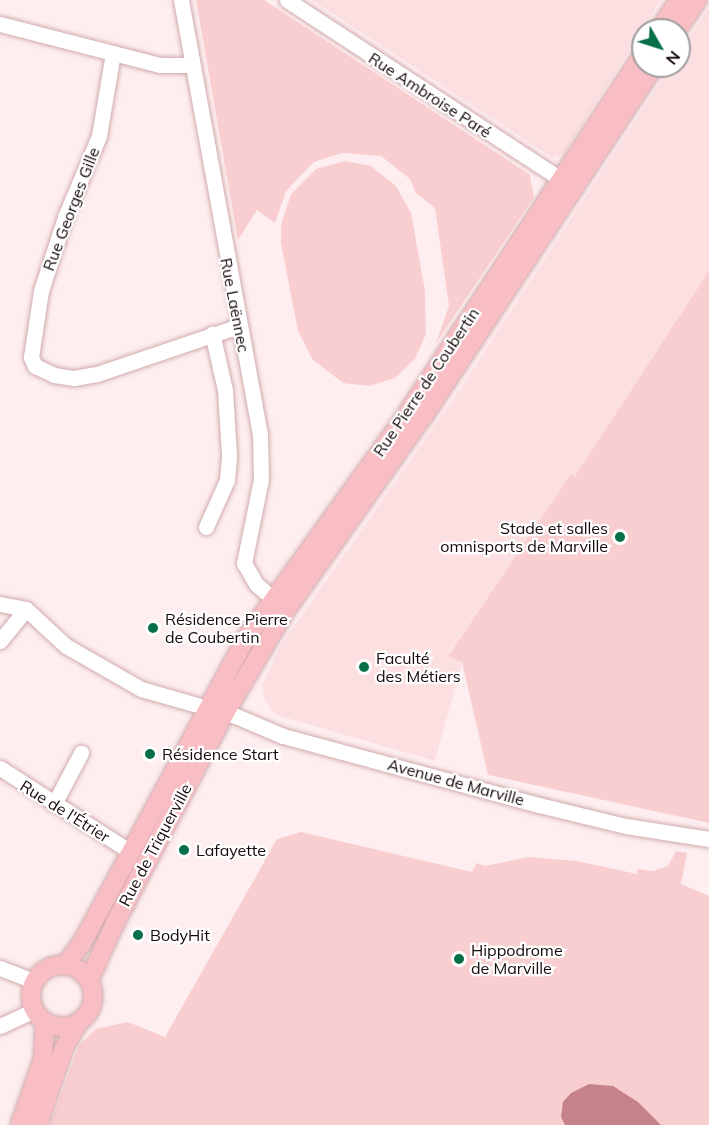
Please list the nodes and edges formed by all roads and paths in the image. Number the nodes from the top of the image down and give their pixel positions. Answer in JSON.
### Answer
{"nodes":[{"id":1,"x":182,"y":0,"type":"edge"},
{"id":2,"x":287,"y":0,"type":"edge"},
{"id":3,"x":679,"y":0,"type":"edge"},
{"id":4,"x":697,"y":0,"type":"edge"},
{"id":5,"x":667,"y":18,"type":"edge"},
{"id":6,"x":685,"y":18,"type":"edge"},
{"id":7,"x":0,"y":24,"type":"edge"},
{"id":8,"x":113,"y":53,"type":"junction"},
{"id":9,"x":190,"y":65,"type":"junction"},
{"id":10,"x":631,"y":76,"type":"edge"},
{"id":11,"x":645,"y":78,"type":"edge"},
{"id":12,"x":568,"y":184,"type":"junction"},
{"id":13,"x":238,"y":326,"type":"junction"},
{"id":14,"x":212,"y":333,"type":"junction"},
{"id":15,"x":206,"y":527,"type":"dead end"},
{"id":16,"x":273,"y":599,"type":"junction"},
{"id":17,"x":0,"y":604,"type":"edge"},
{"id":18,"x":26,"y":609,"type":"junction"},
{"id":19,"x":0,"y":641,"type":"edge"},
{"id":20,"x":216,"y":710,"type":"junction"},
{"id":21,"x":81,"y":753,"type":"dead end"},
{"id":22,"x":0,"y":768,"type":"edge"},
{"id":23,"x":54,"y":804,"type":"junction"},
{"id":24,"x":709,"y":839,"type":"edge"},
{"id":25,"x":131,"y":852,"type":"junction"},
{"id":26,"x":66,"y":964,"type":"junction"},
{"id":27,"x":0,"y":968,"type":"edge"},
{"id":28,"x":89,"y":980,"type":"junction"},
{"id":29,"x":34,"y":981,"type":"junction"},
{"id":30,"x":40,"y":1016,"type":"junction"},
{"id":31,"x":78,"y":1023,"type":"junction"},
{"id":32,"x":0,"y":1026,"type":"edge"},
{"id":33,"x":20,"y":1125,"type":"edge"},
{"id":34,"x":38,"y":1125,"type":"edge"}],
"edges":[{"from":1,"to":9,"type":"street","name":"Rue Laënnec"},
{"from":2,"to":12,"type":"street","name":"Rue Ambroise Paré"},
{"from":3,"to":5,"type":"main road"},
{"from":4,"to":6,"type":"main road"},
{"from":7,"to":8,"type":"street"},
{"from":8,"to":9,"type":"street"},
{"from":8,"to":14,"type":"street","name":"Rue Georges Gille"},
{"from":9,"to":13,"type":"street","name":"Rue Laënnec"},
{"from":10,"to":12,"type":"main road","name":"Rue Pierre de Coubertin"},
{"from":11,"to":12,"type":"main road","name":"Rue Pierre de Coubertin"},
{"from":12,"to":16,"type":"main road","name":"Rue Pierre de Coubertin"},
{"from":12,"to":20,"type":"main road","name":"Rue Pierre de Coubertin"},
{"from":13,"to":14,"type":"street","name":"Rue Georges Gille"},
{"from":13,"to":16,"type":"street","name":"Rue Laënnec"},
{"from":14,"to":15,"type":"street"},
{"from":16,"to":20,"type":"main road","name":"Rue Pierre de Coubertin"},
{"from":17,"to":18,"type":"street"},
{"from":18,"to":19,"type":"street"},
{"from":18,"to":20,"type":"street"},
{"from":20,"to":24,"type":"street","name":"Avenue de Marville"},
{"from":20,"to":25,"type":"main road","name":"Rue de Triquerville"},
{"from":20,"to":28,"type":"main road","name":"Rue de Triquerville"},
{"from":21,"to":23,"type":"street"},
{"from":22,"to":23,"type":"street","name":"Rue de l'Étrier"},
{"from":23,"to":25,"type":"street","name":"Rue de l'Étrier"},
{"from":25,"to":26,"type":"main road","name":"Rue de Triquerville"},
{"from":26,"to":28,"type":"main road"},
{"from":26,"to":29,"type":"main road"},
{"from":27,"to":29,"type":"street"},
{"from":28,"to":31,"type":"main road"},
{"from":29,"to":30,"type":"main road"},
{"from":30,"to":31,"type":"main road"},
{"from":30,"to":32,"type":"street"},
{"from":30,"to":33,"type":"main road"},
{"from":31,"to":34,"type":"main road"}]}
